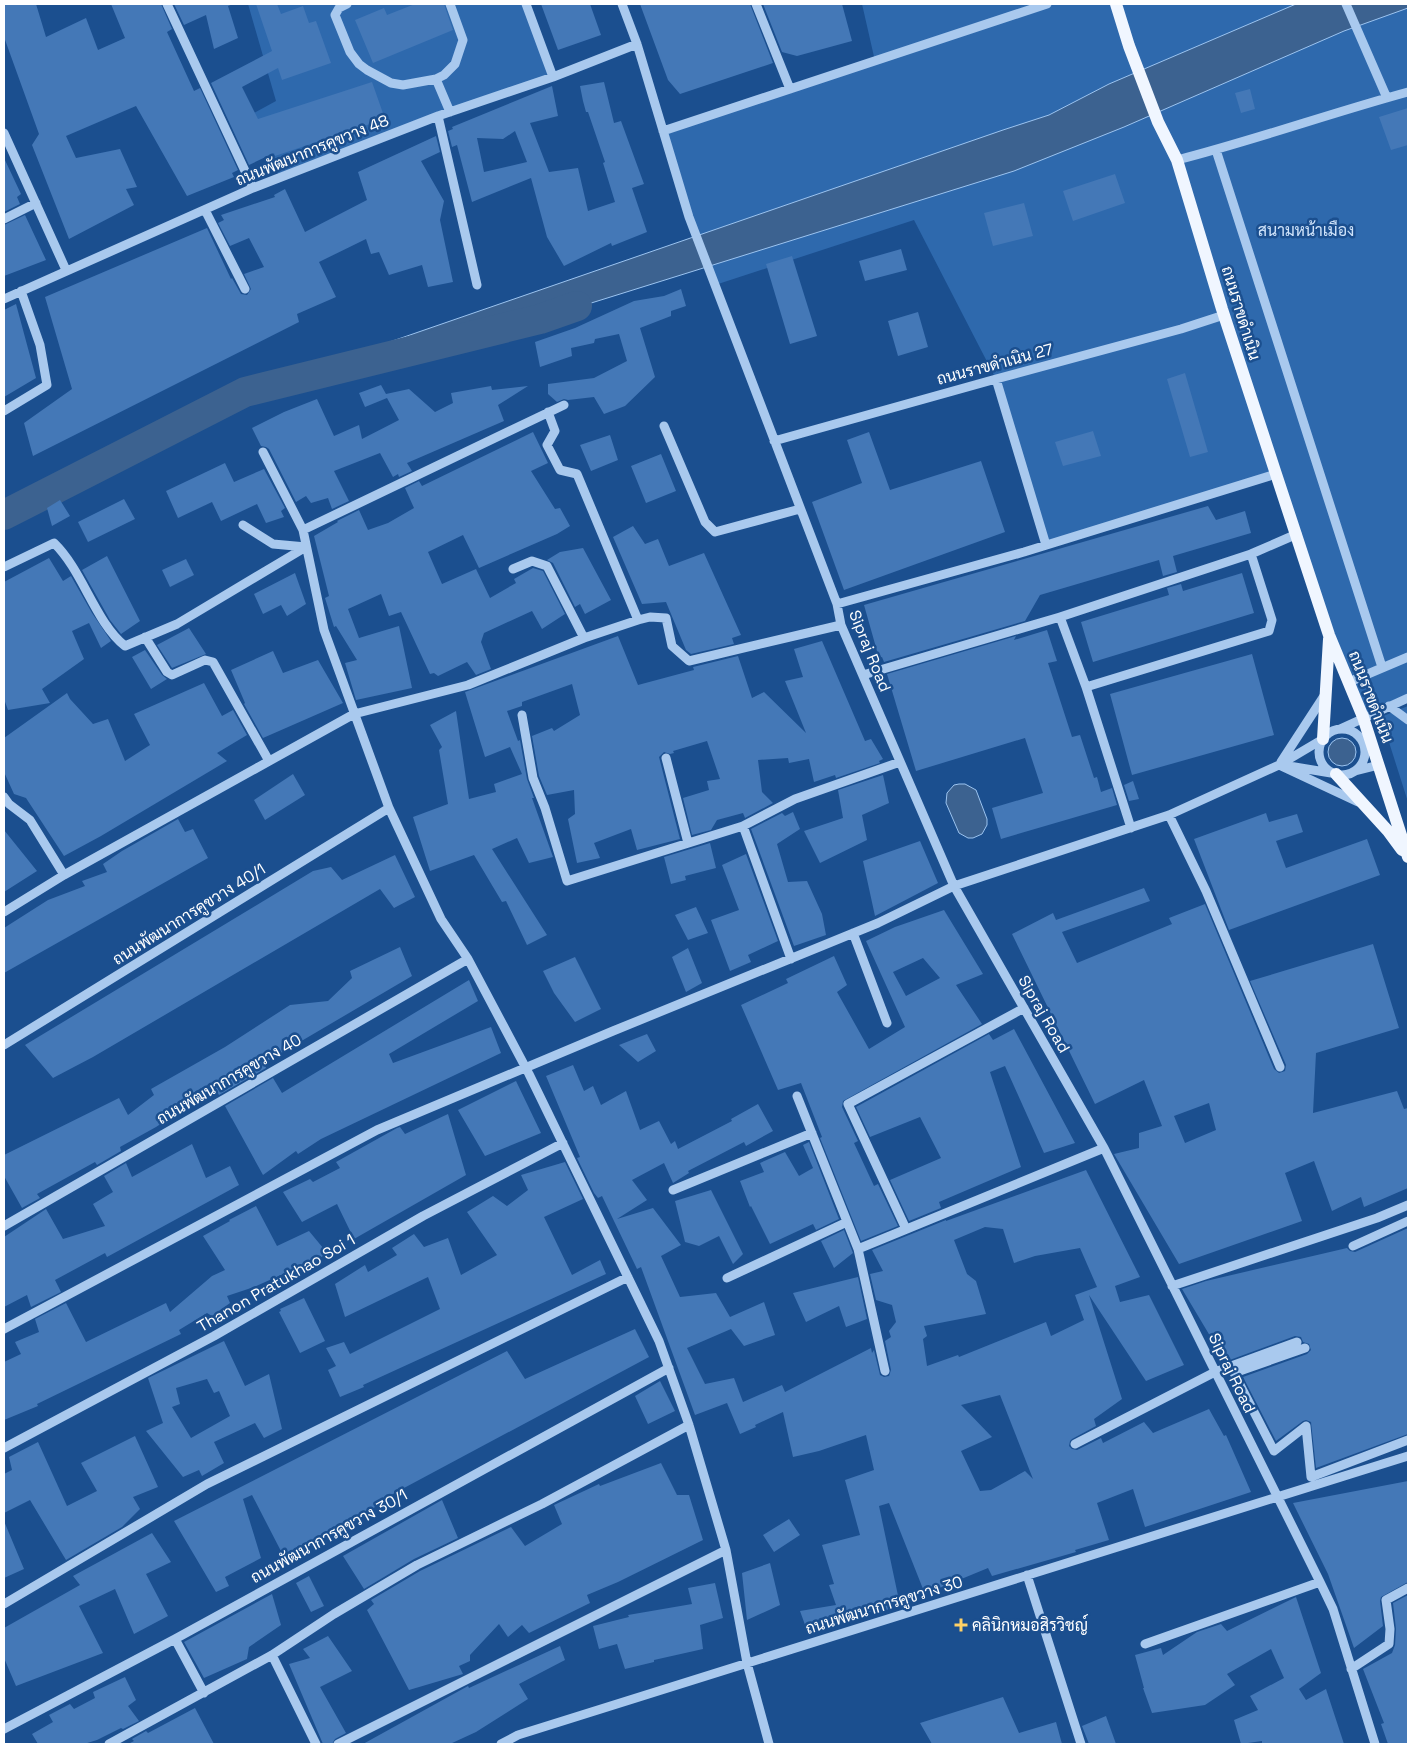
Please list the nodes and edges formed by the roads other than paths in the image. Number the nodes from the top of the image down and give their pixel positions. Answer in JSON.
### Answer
{"nodes":[{"id":1,"x":167,"y":4,"type":"edge"},
{"id":2,"x":347,"y":4,"type":"edge"},
{"id":3,"x":450,"y":4,"type":"edge"},
{"id":4,"x":526,"y":4,"type":"edge"},
{"id":5,"x":622,"y":4,"type":"edge"},
{"id":6,"x":756,"y":4,"type":"edge"},
{"id":7,"x":1047,"y":4,"type":"edge"},
{"id":8,"x":1116,"y":4,"type":"edge"},
{"id":9,"x":1346,"y":4,"type":"edge"},
{"id":10,"x":637,"y":44,"type":"junction"},
{"id":11,"x":552,"y":77,"type":"junction"},
{"id":12,"x":436,"y":79,"type":"junction"},
{"id":13,"x":790,"y":89,"type":"junction"},
{"id":14,"x":1408,"y":92,"type":"edge"},
{"id":15,"x":1387,"y":98,"type":"junction"},
{"id":16,"x":450,"y":112,"type":"junction"},
{"id":17,"x":438,"y":116,"type":"junction"},
{"id":18,"x":663,"y":131,"type":"junction"},
{"id":19,"x":4,"y":133,"type":"edge"},
{"id":20,"x":1216,"y":150,"type":"junction"},
{"id":21,"x":1177,"y":160,"type":"junction"},
{"id":22,"x":253,"y":188,"type":"junction"},
{"id":23,"x":36,"y":203,"type":"junction"},
{"id":24,"x":205,"y":210,"type":"junction"},
{"id":25,"x":4,"y":219,"type":"edge"},
{"id":26,"x":66,"y":270,"type":"junction"},
{"id":27,"x":477,"y":285,"type":"dead end"},
{"id":28,"x":245,"y":289,"type":"dead end"},
{"id":29,"x":21,"y":290,"type":"junction"},
{"id":30,"x":4,"y":299,"type":"edge"},
{"id":31,"x":1224,"y":315,"type":"junction"},
{"id":32,"x":996,"y":378,"type":"junction"},
{"id":33,"x":564,"y":405,"type":"dead end"},
{"id":34,"x":4,"y":410,"type":"edge"},
{"id":35,"x":548,"y":412,"type":"junction"},
{"id":36,"x":664,"y":426,"type":"dead end"},
{"id":37,"x":774,"y":441,"type":"junction"},
{"id":38,"x":262,"y":452,"type":"dead end"},
{"id":39,"x":1276,"y":474,"type":"junction"},
{"id":40,"x":800,"y":509,"type":"junction"},
{"id":41,"x":243,"y":525,"type":"dead end"},
{"id":42,"x":303,"y":530,"type":"junction"},
{"id":43,"x":1297,"y":534,"type":"junction"},
{"id":44,"x":1046,"y":545,"type":"junction"},
{"id":45,"x":306,"y":547,"type":"junction"},
{"id":46,"x":1251,"y":554,"type":"junction"},
{"id":47,"x":4,"y":567,"type":"edge"},
{"id":48,"x":513,"y":569,"type":"dead end"},
{"id":49,"x":836,"y":604,"type":"junction"},
{"id":50,"x":1060,"y":617,"type":"junction"},
{"id":51,"x":638,"y":620,"type":"junction"},
{"id":52,"x":841,"y":625,"type":"junction"},
{"id":53,"x":1330,"y":635,"type":"junction"},
{"id":54,"x":145,"y":638,"type":"junction"},
{"id":55,"x":584,"y":638,"type":"junction"},
{"id":56,"x":1408,"y":657,"type":"edge"},
{"id":57,"x":1382,"y":667,"type":"junction"},
{"id":58,"x":863,"y":675,"type":"junction"},
{"id":59,"x":1349,"y":682,"type":"junction"},
{"id":60,"x":1086,"y":687,"type":"junction"},
{"id":61,"x":1327,"y":692,"type":"junction"},
{"id":62,"x":1408,"y":698,"type":"edge"},
{"id":63,"x":1390,"y":706,"type":"junction"},
{"id":64,"x":354,"y":714,"type":"junction"},
{"id":65,"x":522,"y":715,"type":"dead end"},
{"id":66,"x":1363,"y":717,"type":"junction"},
{"id":67,"x":1408,"y":720,"type":"edge"},
{"id":68,"x":1340,"y":729,"type":"junction"},
{"id":69,"x":1323,"y":739,"type":"junction"},
{"id":70,"x":666,"y":758,"type":"dead end"},
{"id":71,"x":269,"y":761,"type":"junction"},
{"id":72,"x":900,"y":762,"type":"junction"},
{"id":73,"x":1279,"y":765,"type":"junction"},
{"id":74,"x":1379,"y":765,"type":"junction"},
{"id":75,"x":1355,"y":771,"type":"junction"},
{"id":76,"x":1336,"y":774,"type":"junction"},
{"id":77,"x":5,"y":803,"type":"edge"},
{"id":78,"x":1364,"y":804,"type":"junction"},
{"id":79,"x":389,"y":808,"type":"junction"},
{"id":80,"x":1169,"y":815,"type":"junction"},
{"id":81,"x":743,"y":826,"type":"junction"},
{"id":82,"x":1131,"y":828,"type":"junction"},
{"id":83,"x":688,"y":843,"type":"junction"},
{"id":84,"x":1408,"y":858,"type":"edge"},
{"id":85,"x":64,"y":875,"type":"junction"},
{"id":86,"x":954,"y":886,"type":"junction"},
{"id":87,"x":4,"y":912,"type":"edge"},
{"id":88,"x":853,"y":933,"type":"junction"},
{"id":89,"x":468,"y":959,"type":"junction"},
{"id":90,"x":791,"y":959,"type":"junction"},
{"id":91,"x":1024,"y":1008,"type":"junction"},
{"id":92,"x":887,"y":1023,"type":"dead end"},
{"id":93,"x":4,"y":1045,"type":"edge"},
{"id":94,"x":1280,"y":1067,"type":"dead end"},
{"id":95,"x":525,"y":1068,"type":"junction"},
{"id":96,"x":797,"y":1096,"type":"dead end"},
{"id":97,"x":812,"y":1133,"type":"junction"},
{"id":98,"x":563,"y":1143,"type":"junction"},
{"id":99,"x":1104,"y":1148,"type":"junction"},
{"id":100,"x":673,"y":1190,"type":"dead end"},
{"id":101,"x":1408,"y":1205,"type":"edge"},
{"id":102,"x":1408,"y":1221,"type":"edge"},
{"id":103,"x":847,"y":1222,"type":"junction"},
{"id":104,"x":4,"y":1226,"type":"edge"},
{"id":105,"x":906,"y":1229,"type":"junction"},
{"id":106,"x":1353,"y":1246,"type":"dead end"},
{"id":107,"x":858,"y":1249,"type":"junction"},
{"id":108,"x":628,"y":1277,"type":"junction"},
{"id":109,"x":727,"y":1278,"type":"dead end"},
{"id":110,"x":1172,"y":1286,"type":"junction"},
{"id":111,"x":4,"y":1329,"type":"edge"},
{"id":112,"x":668,"y":1368,"type":"junction"},
{"id":113,"x":885,"y":1371,"type":"dead end"},
{"id":114,"x":1215,"y":1372,"type":"junction"},
{"id":115,"x":689,"y":1426,"type":"junction"},
{"id":116,"x":1408,"y":1440,"type":"edge"},
{"id":117,"x":1076,"y":1444,"type":"dead end"},
{"id":118,"x":4,"y":1448,"type":"edge"},
{"id":119,"x":1408,"y":1456,"type":"edge"},
{"id":120,"x":1277,"y":1497,"type":"junction"},
{"id":121,"x":726,"y":1550,"type":"junction"},
{"id":122,"x":1027,"y":1575,"type":"junction"},
{"id":123,"x":1320,"y":1582,"type":"junction"},
{"id":124,"x":1408,"y":1588,"type":"edge"},
{"id":125,"x":4,"y":1604,"type":"edge"},
{"id":126,"x":175,"y":1639,"type":"junction"},
{"id":127,"x":1145,"y":1644,"type":"dead end"},
{"id":128,"x":272,"y":1655,"type":"junction"},
{"id":129,"x":747,"y":1663,"type":"junction"},
{"id":130,"x":1351,"y":1669,"type":"junction"},
{"id":131,"x":204,"y":1693,"type":"junction"},
{"id":132,"x":4,"y":1729,"type":"edge"},
{"id":133,"x":109,"y":1744,"type":"edge"},
{"id":134,"x":316,"y":1744,"type":"edge"},
{"id":135,"x":338,"y":1744,"type":"edge"},
{"id":136,"x":501,"y":1744,"type":"edge"},
{"id":137,"x":769,"y":1744,"type":"edge"},
{"id":138,"x":1081,"y":1744,"type":"edge"},
{"id":139,"x":1375,"y":1744,"type":"edge"}],
"edges":[{"from":1,"to":22,"type":"street"},
{"from":2,"to":12,"type":"street"},
{"from":3,"to":12,"type":"street"},
{"from":4,"to":11,"type":"street"},
{"from":5,"to":10,"type":"street","name":"Sipraj Road"},
{"from":6,"to":13,"type":"street"},
{"from":7,"to":13,"type":"street"},
{"from":8,"to":21,"type":"main road","name":"ถนนราขดำเนิน"},
{"from":9,"to":15,"type":"street"},
{"from":10,"to":11,"type":"street","name":"ถนนพัฒนาการคูขวาง 48"},
{"from":10,"to":18,"type":"street","name":"Sipraj Road"},
{"from":11,"to":16,"type":"street","name":"ถนนพัฒนาการคูขวาง 48"},
{"from":12,"to":16,"type":"street"},
{"from":13,"to":18,"type":"street"},
{"from":14,"to":15,"type":"street"},
{"from":15,"to":20,"type":"street"},
{"from":16,"to":17,"type":"street","name":"ถนนพัฒนาการคูขวาง 48"},
{"from":17,"to":22,"type":"street","name":"ถนนพัฒนาการคูขวาง 48"},
{"from":17,"to":27,"type":"street"},
{"from":18,"to":37,"type":"street","name":"Sipraj Road"},
{"from":19,"to":23,"type":"street"},
{"from":20,"to":21,"type":"street"},
{"from":20,"to":57,"type":"street"},
{"from":21,"to":31,"type":"main road","name":"ถนนราขดำเนิน"},
{"from":22,"to":24,"type":"street","name":"ถนนพัฒนาการคูขวาง 48"},
{"from":23,"to":25,"type":"street"},
{"from":23,"to":26,"type":"street"},
{"from":24,"to":26,"type":"street","name":"ถนนพัฒนาการคูขวาง 48"},
{"from":24,"to":28,"type":"street"},
{"from":26,"to":29,"type":"street","name":"ถนนพัฒนาการคูขวาง 48"},
{"from":29,"to":30,"type":"street","name":"ถนนพัฒนาการคูขวาง 48"},
{"from":29,"to":34,"type":"street"},
{"from":31,"to":32,"type":"street","name":"ถนนราขดำเนิน 27"},
{"from":31,"to":39,"type":"main road","name":"ถนนราขดำเนิน"},
{"from":32,"to":37,"type":"street","name":"ถนนราขดำเนิน 27"},
{"from":32,"to":44,"type":"street"},
{"from":33,"to":35,"type":"street"},
{"from":35,"to":42,"type":"street"},
{"from":35,"to":51,"type":"street"},
{"from":36,"to":40,"type":"street"},
{"from":37,"to":40,"type":"street","name":"Sipraj Road"},
{"from":38,"to":42,"type":"street"},
{"from":39,"to":43,"type":"main road","name":"ถนนราขดำเนิน"},
{"from":39,"to":44,"type":"street"},
{"from":40,"to":49,"type":"street","name":"Sipraj Road"},
{"from":41,"to":45,"type":"street"},
{"from":42,"to":45,"type":"street"},
{"from":43,"to":46,"type":"street"},
{"from":43,"to":53,"type":"main road","name":"ถนนราขดำเนิน"},
{"from":44,"to":49,"type":"street"},
{"from":45,"to":54,"type":"street"},
{"from":45,"to":64,"type":"street"},
{"from":46,"to":50,"type":"street"},
{"from":46,"to":60,"type":"street"},
{"from":47,"to":54,"type":"street"},
{"from":48,"to":55,"type":"street"},
{"from":49,"to":52,"type":"street","name":"Sipraj Road"},
{"from":50,"to":58,"type":"street"},
{"from":50,"to":60,"type":"street"},
{"from":51,"to":52,"type":"street"},
{"from":51,"to":55,"type":"street"},
{"from":52,"to":58,"type":"street","name":"Sipraj Road"},
{"from":53,"to":59,"type":"main road","name":"ถนนราขดำเนิน"},
{"from":53,"to":61,"type":"main road","name":"ถนนราขดำเนิน"},
{"from":54,"to":71,"type":"street"},
{"from":55,"to":64,"type":"street"},
{"from":56,"to":57,"type":"street"},
{"from":57,"to":59,"type":"street"},
{"from":58,"to":72,"type":"street","name":"Sipraj Road"},
{"from":59,"to":66,"type":"main road","name":"ถนนราขดำเนิน"},
{"from":60,"to":82,"type":"street"},
{"from":61,"to":69,"type":"main road","name":"ถนนราขดำเนิน"},
{"from":61,"to":73,"type":"street"},
{"from":62,"to":63,"type":"street"},
{"from":63,"to":66,"type":"street"},
{"from":63,"to":67,"type":"street"},
{"from":64,"to":71,"type":"street"},
{"from":64,"to":79,"type":"street"},
{"from":65,"to":83,"type":"street"},
{"from":66,"to":68,"type":"street"},
{"from":66,"to":74,"type":"main road","name":"ถนนราขดำเนิน"},
{"from":68,"to":69,"type":"street"},
{"from":68,"to":75,"type":"street"},
{"from":69,"to":73,"type":"street"},
{"from":69,"to":76,"type":"street"},
{"from":70,"to":83,"type":"street"},
{"from":71,"to":85,"type":"street"},
{"from":72,"to":81,"type":"street"},
{"from":72,"to":86,"type":"street","name":"Sipraj Road"},
{"from":73,"to":76,"type":"street"},
{"from":73,"to":78,"type":"street"},
{"from":73,"to":80,"type":"street"},
{"from":74,"to":75,"type":"street"},
{"from":74,"to":84,"type":"main road","name":"ถนนราขดำเนิน"},
{"from":75,"to":76,"type":"street"},
{"from":76,"to":78,"type":"main road","name":"ถนนราขดำเนิน"},
{"from":77,"to":85,"type":"street"},
{"from":78,"to":84,"type":"main road","name":"ถนนราขดำเนิน"},
{"from":79,"to":89,"type":"street"},
{"from":79,"to":93,"type":"street","name":"ถนนพัฒนาการคูขวาง 40/1"},
{"from":80,"to":82,"type":"street"},
{"from":80,"to":94,"type":"street"},
{"from":81,"to":83,"type":"street"},
{"from":81,"to":90,"type":"street"},
{"from":82,"to":86,"type":"street"},
{"from":85,"to":87,"type":"street"},
{"from":86,"to":88,"type":"street"},
{"from":86,"to":91,"type":"street","name":"Sipraj Road"},
{"from":88,"to":90,"type":"street"},
{"from":88,"to":92,"type":"street"},
{"from":89,"to":95,"type":"street"},
{"from":89,"to":104,"type":"street","name":"ถนนพัฒนาการคูขวาง 40"},
{"from":90,"to":95,"type":"street"},
{"from":91,"to":99,"type":"street","name":"Sipraj Road"},
{"from":91,"to":105,"type":"street"},
{"from":95,"to":98,"type":"street"},
{"from":95,"to":111,"type":"street"},
{"from":96,"to":97,"type":"street"},
{"from":97,"to":100,"type":"street"},
{"from":97,"to":103,"type":"street"},
{"from":98,"to":108,"type":"street"},
{"from":98,"to":118,"type":"street","name":"Thanon Pratukhao Soi 1"},
{"from":99,"to":105,"type":"street"},
{"from":99,"to":110,"type":"street","name":"Sipraj Road"},
{"from":101,"to":110,"type":"street"},
{"from":102,"to":106,"type":"street"},
{"from":103,"to":107,"type":"street"},
{"from":103,"to":109,"type":"street"},
{"from":105,"to":107,"type":"street"},
{"from":107,"to":113,"type":"street"},
{"from":108,"to":112,"type":"street"},
{"from":108,"to":125,"type":"street"},
{"from":110,"to":114,"type":"street","name":"Sipraj Road"},
{"from":112,"to":115,"type":"street"},
{"from":112,"to":126,"type":"street","name":"ถนนพัฒนาการคูขวาง 30/1"},
{"from":114,"to":116,"type":"street"},
{"from":114,"to":117,"type":"street"},
{"from":114,"to":120,"type":"street","name":"Sipraj Road"},
{"from":115,"to":121,"type":"street"},
{"from":115,"to":128,"type":"street"},
{"from":119,"to":120,"type":"street","name":"ถนนพัฒนาการคูขวาง 30"},
{"from":120,"to":122,"type":"street","name":"ถนนพัฒนาการคูขวาง 30"},
{"from":120,"to":123,"type":"street","name":"Sipraj Road"},
{"from":121,"to":129,"type":"street"},
{"from":121,"to":135,"type":"street"},
{"from":122,"to":129,"type":"street","name":"ถนนพัฒนาการคูขวาง 30"},
{"from":122,"to":138,"type":"street"},
{"from":123,"to":127,"type":"street"},
{"from":123,"to":130,"type":"street","name":"Sipraj Road"},
{"from":124,"to":130,"type":"street"},
{"from":126,"to":131,"type":"street"},
{"from":126,"to":132,"type":"street","name":"ถนนพัฒนาการคูขวาง 30/1"},
{"from":128,"to":131,"type":"street"},
{"from":128,"to":134,"type":"street"},
{"from":129,"to":136,"type":"street","name":"ถนนพัฒนาการคูขวาง 30"},
{"from":129,"to":137,"type":"street"},
{"from":130,"to":139,"type":"street","name":"Sipraj Road"},
{"from":131,"to":133,"type":"street"}]}
